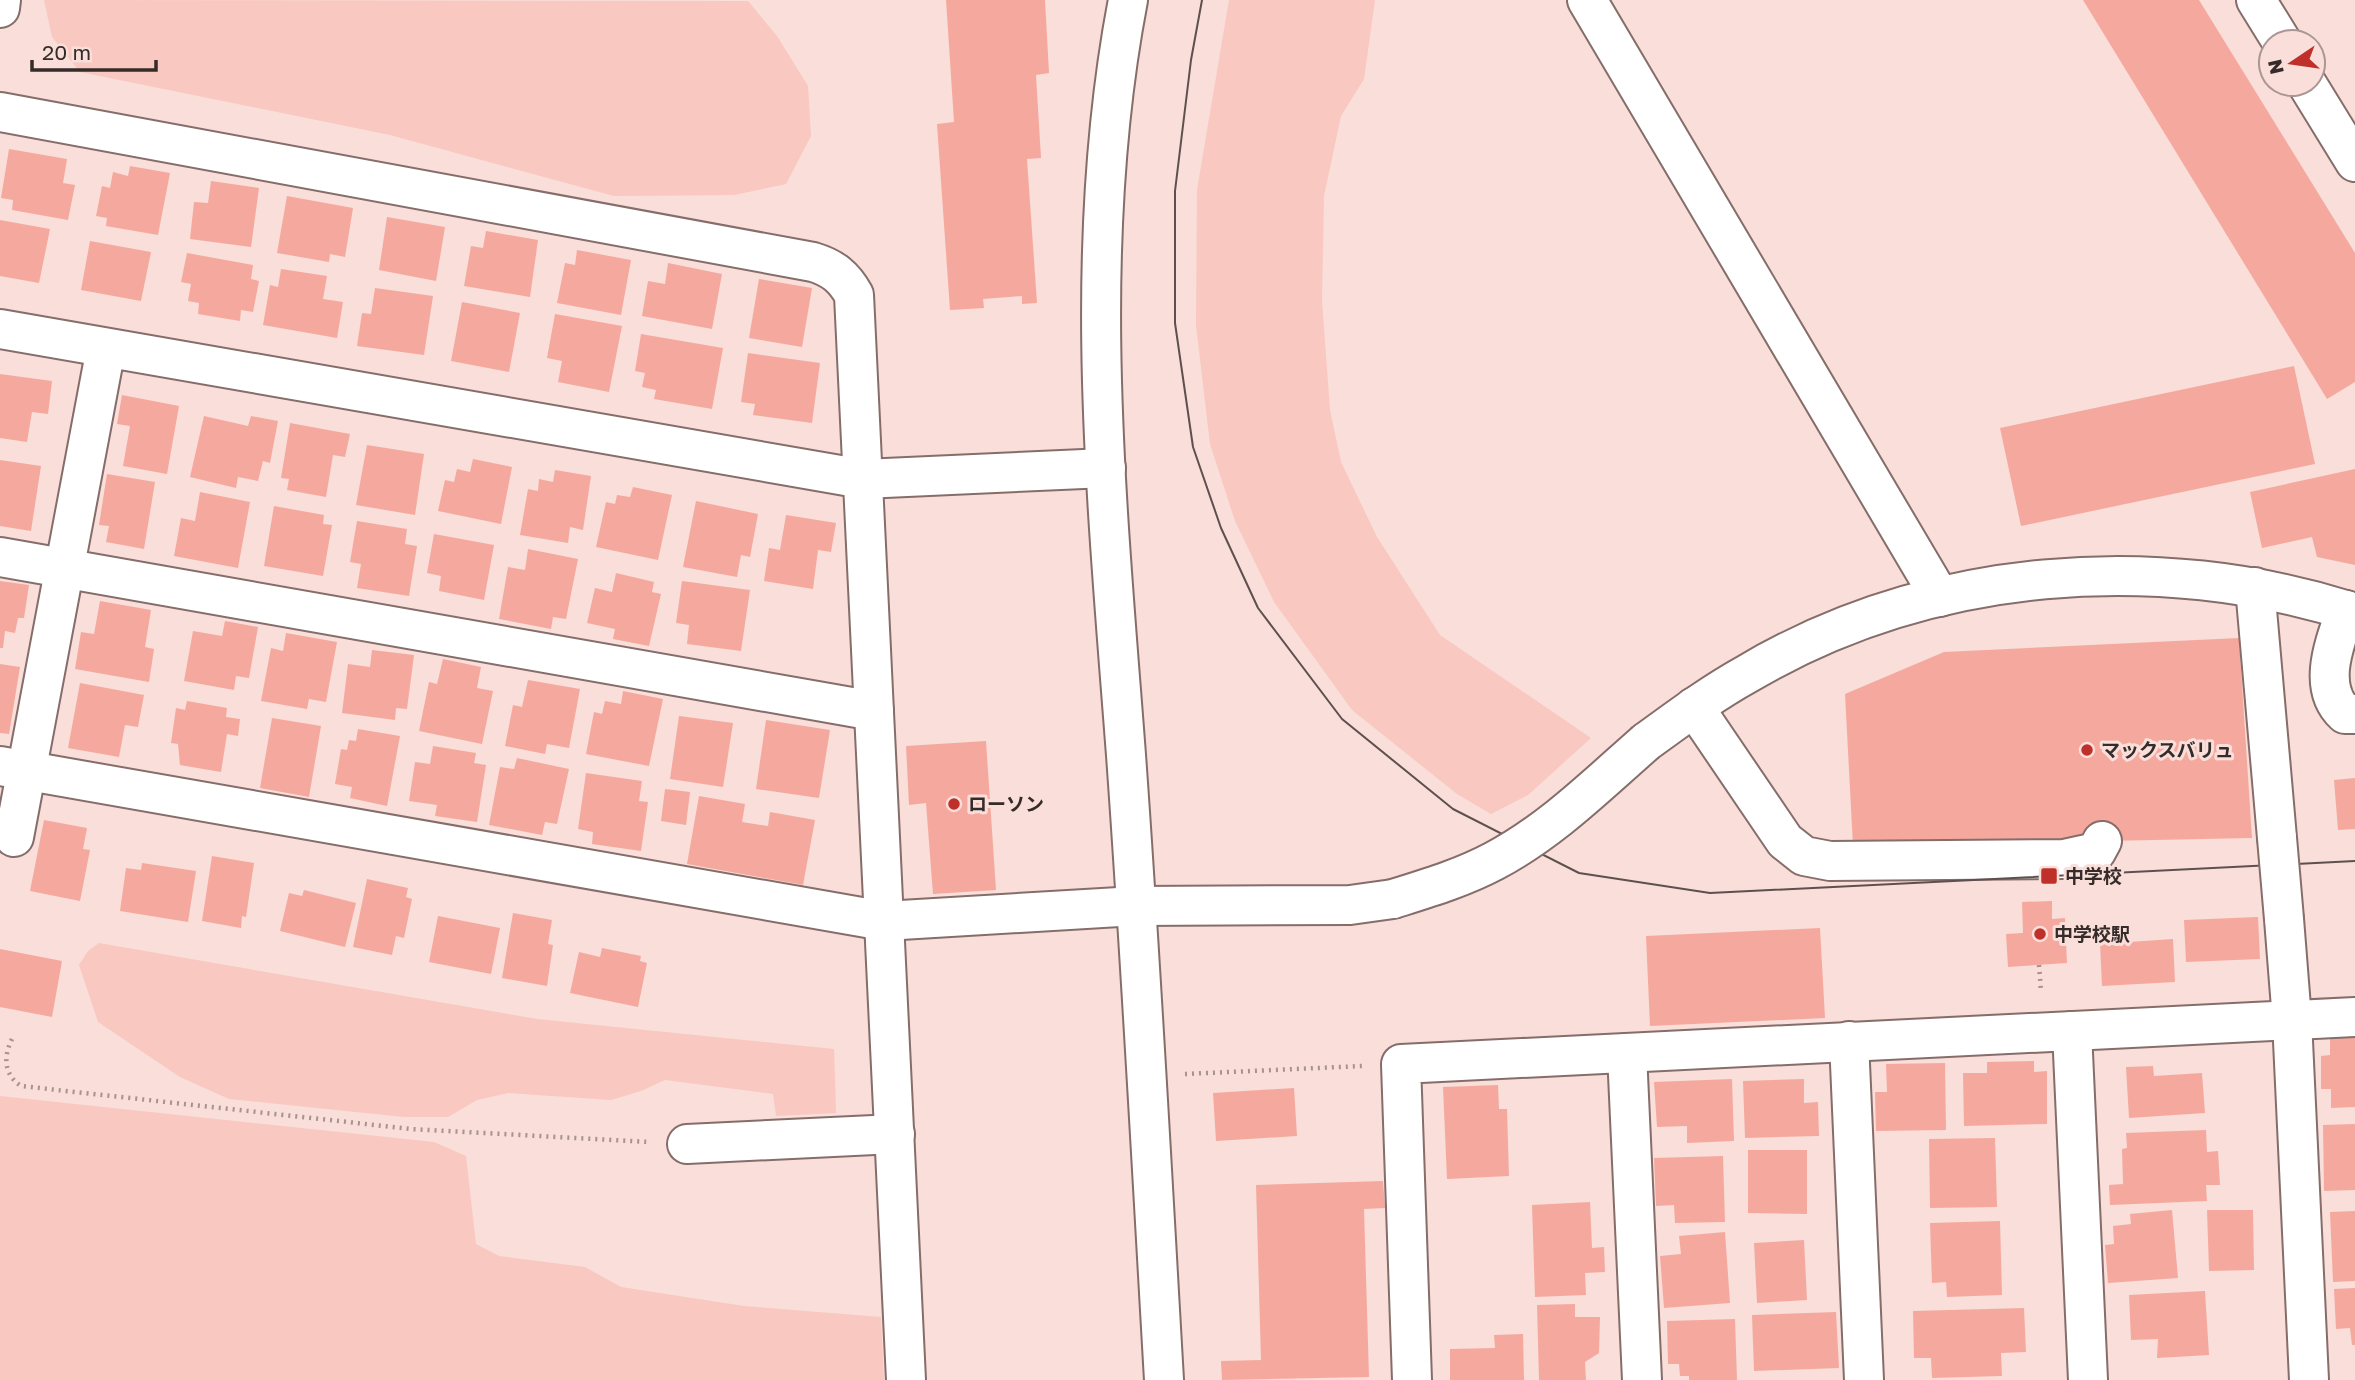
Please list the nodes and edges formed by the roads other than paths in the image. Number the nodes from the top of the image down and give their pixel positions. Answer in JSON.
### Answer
{"nodes":[{"id":1,"x":1,"y":0,"type":"edge"},
{"id":2,"x":1128,"y":0,"type":"edge"},
{"id":3,"x":1587,"y":0,"type":"edge"},
{"id":4,"x":2256,"y":0,"type":"edge"},
{"id":5,"x":0,"y":8,"type":"edge"},
{"id":6,"x":2273,"y":28,"type":"edge"},
{"id":7,"x":2316,"y":98,"type":"edge"},
{"id":8,"x":0,"y":112,"type":"edge"},
{"id":9,"x":2355,"y":162,"type":"edge"},
{"id":10,"x":0,"y":329,"type":"edge"},
{"id":11,"x":106,"y":348,"type":"junction"},
{"id":12,"x":1106,"y":468,"type":"junction"},
{"id":13,"x":863,"y":480,"type":"junction"},
{"id":14,"x":0,"y":556,"type":"edge"},
{"id":15,"x":65,"y":568,"type":"junction"},
{"id":16,"x":2255,"y":587,"type":"junction"},
{"id":17,"x":1940,"y":597,"type":"junction"},
{"id":18,"x":2350,"y":612,"type":"edge"},
{"id":19,"x":874,"y":711,"type":"junction"},
{"id":20,"x":2355,"y":713,"type":"edge"},
{"id":21,"x":1704,"y":723,"type":"junction"},
{"id":22,"x":13,"y":769,"type":"edge"},
{"id":23,"x":14,"y":837,"type":"dead end"},
{"id":24,"x":2102,"y":841,"type":"dead end"},
{"id":25,"x":1136,"y":906,"type":"junction"},
{"id":26,"x":884,"y":921,"type":"junction"},
{"id":27,"x":2355,"y":1017,"type":"edge"},
{"id":28,"x":2292,"y":1020,"type":"junction"},
{"id":29,"x":2073,"y":1031,"type":"junction"},
{"id":30,"x":1849,"y":1041,"type":"junction"},
{"id":31,"x":1627,"y":1053,"type":"junction"},
{"id":32,"x":895,"y":1134,"type":"junction"},
{"id":33,"x":687,"y":1144,"type":"road end"},
{"id":34,"x":906,"y":1380,"type":"edge"},
{"id":35,"x":1164,"y":1380,"type":"edge"},
{"id":36,"x":1412,"y":1380,"type":"edge"},
{"id":37,"x":1642,"y":1380,"type":"edge"},
{"id":38,"x":1864,"y":1380,"type":"edge"},
{"id":39,"x":2088,"y":1380,"type":"edge"},
{"id":40,"x":2309,"y":1380,"type":"edge"}],
"edges":[{"from":1,"to":5,"type":"street"},
{"from":2,"to":12,"type":"street"},
{"from":3,"to":17,"type":"street"},
{"from":4,"to":6,"type":"street"},
{"from":7,"to":9,"type":"street"},
{"from":8,"to":13,"type":"street"},
{"from":10,"to":11,"type":"street"},
{"from":11,"to":13,"type":"street"},
{"from":11,"to":15,"type":"street"},
{"from":12,"to":13,"type":"street"},
{"from":12,"to":25,"type":"street"},
{"from":13,"to":19,"type":"street"},
{"from":14,"to":15,"type":"street"},
{"from":15,"to":19,"type":"street"},
{"from":15,"to":22,"type":"street"},
{"from":16,"to":17,"type":"street"},
{"from":16,"to":18,"type":"street"},
{"from":16,"to":28,"type":"street","bridge":true},
{"from":17,"to":21,"type":"street"},
{"from":18,"to":20,"type":"street"},
{"from":19,"to":26,"type":"street"},
{"from":21,"to":24,"type":"street"},
{"from":21,"to":25,"type":"street","bridge":true},
{"from":22,"to":23,"type":"street"},
{"from":22,"to":26,"type":"street"},
{"from":25,"to":26,"type":"street"},
{"from":25,"to":35,"type":"street"},
{"from":26,"to":32,"type":"street"},
{"from":27,"to":28,"type":"street"},
{"from":28,"to":29,"type":"street"},
{"from":28,"to":40,"type":"street"},
{"from":29,"to":30,"type":"street"},
{"from":29,"to":39,"type":"street"},
{"from":30,"to":31,"type":"street"},
{"from":30,"to":38,"type":"street"},
{"from":31,"to":36,"type":"street"},
{"from":31,"to":37,"type":"street"},
{"from":32,"to":33,"type":"street"},
{"from":32,"to":34,"type":"street"}]}
